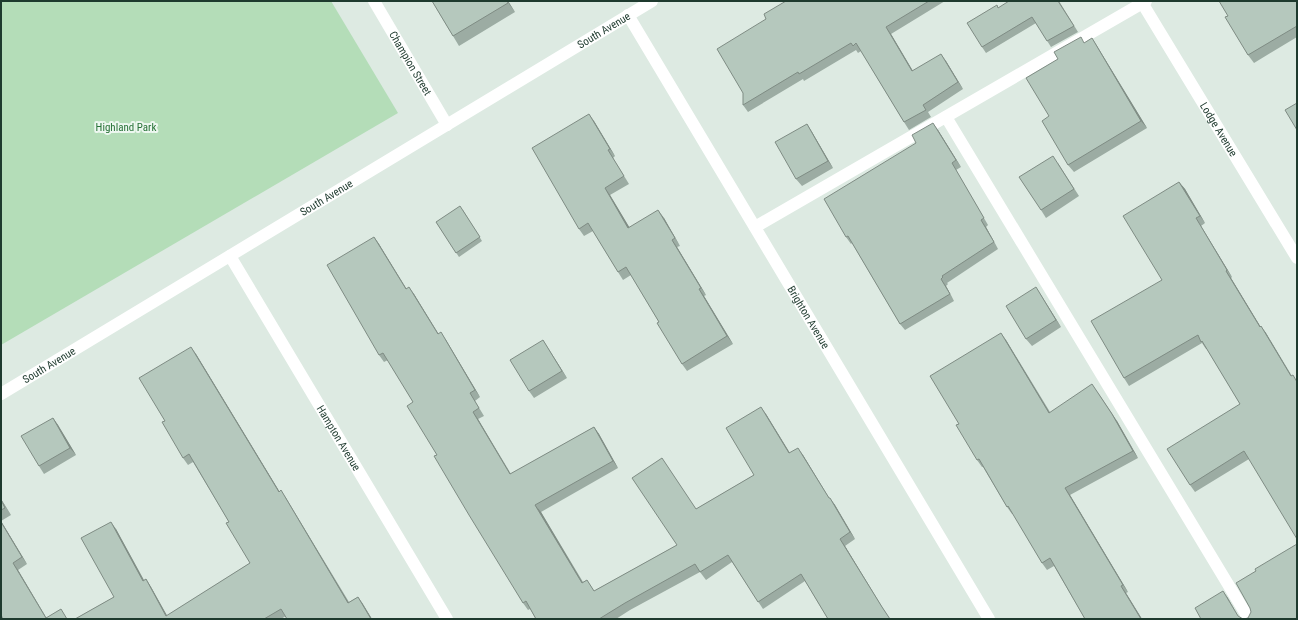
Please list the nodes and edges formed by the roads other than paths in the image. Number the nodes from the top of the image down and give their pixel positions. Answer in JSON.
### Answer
{"nodes":[{"id":1,"x":374,"y":1,"type":"edge"},
{"id":2,"x":652,"y":1,"type":"edge"},
{"id":3,"x":1143,"y":2,"type":"edge"},
{"id":4,"x":628,"y":15,"type":"junction"},
{"id":5,"x":946,"y":117,"type":"junction"},
{"id":6,"x":447,"y":125,"type":"junction"},
{"id":7,"x":755,"y":228,"type":"junction"},
{"id":8,"x":230,"y":256,"type":"junction"},
{"id":9,"x":1297,"y":258,"type":"edge"},
{"id":10,"x":1,"y":394,"type":"edge"},
{"id":11,"x":447,"y":619,"type":"edge"},
{"id":12,"x":988,"y":619,"type":"edge"},
{"id":13,"x":1249,"y":619,"type":"edge"}],
"edges":[{"from":1,"to":6,"type":"street","name":"Champion Street"},
{"from":2,"to":4,"type":"street","name":"South Avenue"},
{"from":3,"to":5,"type":"street"},
{"from":3,"to":9,"type":"street","name":"Lodge Avenue"},
{"from":4,"to":6,"type":"street","name":"South Avenue"},
{"from":4,"to":7,"type":"street","name":"Brighton Avenue"},
{"from":5,"to":7,"type":"street"},
{"from":5,"to":13,"type":"street"},
{"from":6,"to":8,"type":"street","name":"South Avenue"},
{"from":7,"to":12,"type":"street","name":"Brighton Avenue"},
{"from":8,"to":10,"type":"street","name":"South Avenue"},
{"from":8,"to":11,"type":"street","name":"Hampton Avenue"}]}
